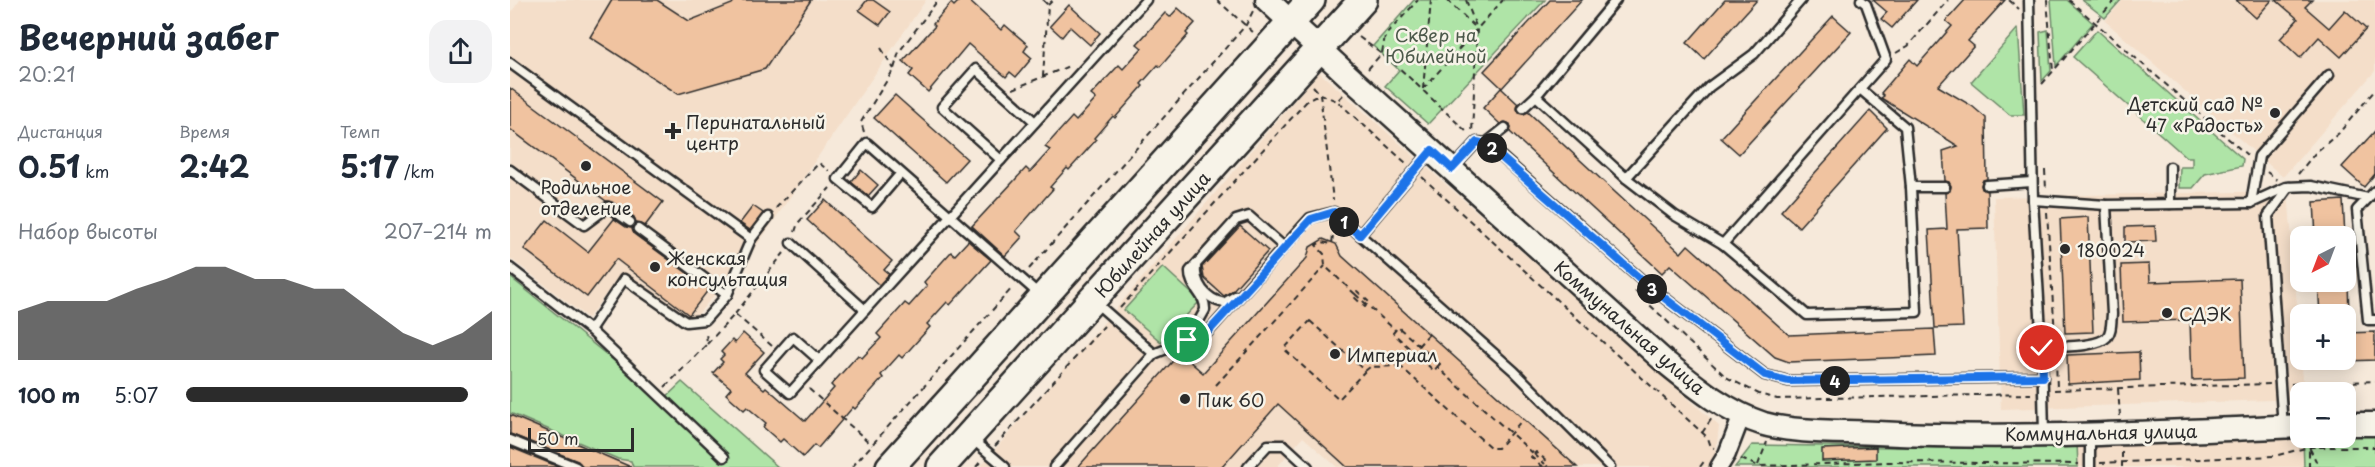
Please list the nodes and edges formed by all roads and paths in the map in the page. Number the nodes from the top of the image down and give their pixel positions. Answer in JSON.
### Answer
{"nodes":[{"id":1,"x":938,"y":0,"type":"edge"},
{"id":2,"x":1043,"y":0,"type":"edge"},
{"id":3,"x":1053,"y":0,"type":"edge"},
{"id":4,"x":1146,"y":0,"type":"edge"},
{"id":5,"x":1217,"y":0,"type":"edge"},
{"id":6,"x":1311,"y":0,"type":"edge"},
{"id":7,"x":1363,"y":0,"type":"edge"},
{"id":8,"x":1418,"y":0,"type":"edge"},
{"id":9,"x":1431,"y":0,"type":"edge"},
{"id":10,"x":1447,"y":0,"type":"edge"},
{"id":11,"x":1466,"y":0,"type":"edge"},
{"id":12,"x":1503,"y":0,"type":"edge"},
{"id":13,"x":1616,"y":0,"type":"edge"},
{"id":14,"x":1800,"y":0,"type":"edge"},
{"id":15,"x":1861,"y":0,"type":"edge"},
{"id":16,"x":1948,"y":0,"type":"edge"},
{"id":17,"x":2009,"y":0,"type":"edge"},
{"id":18,"x":2029,"y":0,"type":"edge"},
{"id":19,"x":2047,"y":0,"type":"edge"},
{"id":20,"x":2069,"y":0,"type":"edge"},
{"id":21,"x":2076,"y":0,"type":"edge"},
{"id":22,"x":2113,"y":1,"type":"edge"},
{"id":23,"x":2073,"y":3,"type":"junction"},
{"id":24,"x":1261,"y":4,"type":"edge"},
{"id":25,"x":1048,"y":5,"type":"junction"},
{"id":26,"x":2023,"y":13,"type":"dead end"},
{"id":27,"x":1292,"y":22,"type":"junction"},
{"id":28,"x":2096,"y":22,"type":"junction"},
{"id":29,"x":1246,"y":25,"type":"junction"},
{"id":30,"x":1341,"y":25,"type":"junction"},
{"id":31,"x":1477,"y":29,"type":"junction"},
{"id":32,"x":1268,"y":46,"type":"junction"},
{"id":33,"x":880,"y":48,"type":"dead end"},
{"id":34,"x":1320,"y":49,"type":"junction"},
{"id":35,"x":1382,"y":53,"type":"junction"},
{"id":36,"x":1095,"y":56,"type":"junction"},
{"id":37,"x":1886,"y":59,"type":"junction"},
{"id":38,"x":510,"y":63,"type":"edge"},
{"id":39,"x":894,"y":69,"type":"junction"},
{"id":40,"x":2053,"y":71,"type":"dead end"},
{"id":41,"x":1298,"y":72,"type":"junction"},
{"id":42,"x":2329,"y":75,"type":"dead end"},
{"id":43,"x":1043,"y":76,"type":"junction"},
{"id":44,"x":1356,"y":83,"type":"junction"},
{"id":45,"x":1423,"y":89,"type":"junction"},
{"id":46,"x":1860,"y":89,"type":"junction"},
{"id":47,"x":2375,"y":90,"type":"edge"},
{"id":48,"x":1002,"y":93,"type":"junction"},
{"id":49,"x":1320,"y":94,"type":"junction"},
{"id":50,"x":1536,"y":96,"type":"junction"},
{"id":51,"x":1337,"y":101,"type":"junction"},
{"id":52,"x":1523,"y":108,"type":"dead end"},
{"id":53,"x":1035,"y":122,"type":"junction"},
{"id":54,"x":1505,"y":128,"type":"dead end"},
{"id":55,"x":867,"y":143,"type":"junction"},
{"id":56,"x":1486,"y":144,"type":"junction"},
{"id":57,"x":1432,"y":150,"type":"junction"},
{"id":58,"x":1001,"y":160,"type":"junction"},
{"id":59,"x":2257,"y":163,"type":"junction"},
{"id":60,"x":2170,"y":167,"type":"dead end"},
{"id":61,"x":1452,"y":169,"type":"junction"},
{"id":62,"x":510,"y":170,"type":"edge"},
{"id":63,"x":1414,"y":171,"type":"junction"},
{"id":64,"x":901,"y":173,"type":"junction"},
{"id":65,"x":1626,"y":178,"type":"junction"},
{"id":66,"x":838,"y":179,"type":"junction"},
{"id":67,"x":2032,"y":182,"type":"junction"},
{"id":68,"x":1987,"y":185,"type":"dead end"},
{"id":69,"x":1911,"y":187,"type":"junction"},
{"id":70,"x":1945,"y":187,"type":"dead end"},
{"id":71,"x":2288,"y":187,"type":"junction"},
{"id":72,"x":2372,"y":195,"type":"edge"},
{"id":73,"x":2033,"y":200,"type":"junction"},
{"id":74,"x":2251,"y":202,"type":"junction"},
{"id":75,"x":2170,"y":204,"type":"junction"},
{"id":76,"x":2106,"y":205,"type":"junction"},
{"id":77,"x":1334,"y":212,"type":"junction"},
{"id":78,"x":768,"y":216,"type":"joint"},
{"id":79,"x":950,"y":216,"type":"junction"},
{"id":80,"x":630,"y":222,"type":"dead end"},
{"id":81,"x":638,"y":229,"type":"dead end"},
{"id":82,"x":1360,"y":235,"type":"junction"},
{"id":83,"x":751,"y":239,"type":"junction"},
{"id":84,"x":791,"y":243,"type":"dead end"},
{"id":85,"x":1723,"y":244,"type":"junction"},
{"id":86,"x":1283,"y":246,"type":"junction"},
{"id":87,"x":1196,"y":265,"type":"junction"},
{"id":88,"x":1325,"y":266,"type":"junction"},
{"id":89,"x":510,"y":268,"type":"edge"},
{"id":90,"x":1021,"y":278,"type":"junction"},
{"id":91,"x":1632,"y":288,"type":"dead end"},
{"id":92,"x":1355,"y":294,"type":"junction"},
{"id":93,"x":727,"y":295,"type":"junction"},
{"id":94,"x":1043,"y":297,"type":"junction"},
{"id":95,"x":1126,"y":301,"type":"dead end"},
{"id":96,"x":1367,"y":304,"type":"junction"},
{"id":97,"x":865,"y":310,"type":"junction"},
{"id":98,"x":1101,"y":310,"type":"junction"},
{"id":99,"x":705,"y":320,"type":"junction"},
{"id":100,"x":2375,"y":320,"type":"edge"},
{"id":101,"x":590,"y":330,"type":"junction"},
{"id":102,"x":1395,"y":330,"type":"junction"},
{"id":103,"x":1429,"y":334,"type":"dead end"},
{"id":104,"x":1187,"y":340,"type":"junction"},
{"id":105,"x":707,"y":344,"type":"junction"},
{"id":106,"x":1419,"y":345,"type":"junction"},
{"id":107,"x":2042,"y":348,"type":"junction"},
{"id":108,"x":1413,"y":351,"type":"junction"},
{"id":109,"x":779,"y":353,"type":"junction"},
{"id":110,"x":1154,"y":354,"type":"junction"},
{"id":111,"x":819,"y":360,"type":"junction"},
{"id":112,"x":1400,"y":366,"type":"junction"},
{"id":113,"x":1437,"y":367,"type":"junction"},
{"id":114,"x":1365,"y":371,"type":"junction"},
{"id":115,"x":2043,"y":377,"type":"junction"},
{"id":116,"x":801,"y":381,"type":"junction"},
{"id":117,"x":2375,"y":381,"type":"edge"},
{"id":118,"x":2279,"y":384,"type":"junction"},
{"id":119,"x":1216,"y":385,"type":"dead end"},
{"id":120,"x":2043,"y":390,"type":"junction"},
{"id":121,"x":661,"y":398,"type":"junction"},
{"id":122,"x":2290,"y":412,"type":"edge"},
{"id":123,"x":1742,"y":415,"type":"junction"},
{"id":124,"x":1523,"y":419,"type":"dead end"},
{"id":125,"x":2375,"y":423,"type":"edge"},
{"id":126,"x":2356,"y":424,"type":"edge"},
{"id":127,"x":2290,"y":433,"type":"edge"},
{"id":128,"x":1511,"y":434,"type":"junction"},
{"id":129,"x":2090,"y":434,"type":"junction"},
{"id":130,"x":2044,"y":435,"type":"junction"},
{"id":131,"x":969,"y":436,"type":"junction"},
{"id":132,"x":510,"y":440,"type":"edge"},
{"id":133,"x":2290,"y":441,"type":"edge"},
{"id":134,"x":998,"y":443,"type":"dead end"},
{"id":135,"x":2356,"y":444,"type":"edge"},
{"id":136,"x":872,"y":445,"type":"junction"},
{"id":137,"x":2375,"y":447,"type":"edge"},
{"id":138,"x":2302,"y":448,"type":"edge"},
{"id":139,"x":2307,"y":448,"type":"edge"},
{"id":140,"x":1534,"y":454,"type":"junction"},
{"id":141,"x":724,"y":457,"type":"dead end"},
{"id":142,"x":1723,"y":460,"type":"edge"},
{"id":143,"x":2122,"y":461,"type":"junction"},
{"id":144,"x":980,"y":463,"type":"dead end"},
{"id":145,"x":1545,"y":464,"type":"junction"},
{"id":146,"x":2090,"y":465,"type":"edge"},
{"id":147,"x":1758,"y":466,"type":"edge"},
{"id":148,"x":573,"y":467,"type":"edge"},
{"id":149,"x":852,"y":467,"type":"edge"},
{"id":150,"x":890,"y":467,"type":"edge"},
{"id":151,"x":941,"y":467,"type":"edge"},
{"id":152,"x":976,"y":467,"type":"edge"},
{"id":153,"x":1005,"y":467,"type":"edge"},
{"id":154,"x":1054,"y":467,"type":"edge"},
{"id":155,"x":1248,"y":467,"type":"edge"},
{"id":156,"x":1308,"y":467,"type":"edge"},
{"id":157,"x":1548,"y":467,"type":"edge"},
{"id":158,"x":1610,"y":467,"type":"edge"},
{"id":159,"x":2122,"y":467,"type":"edge"},
{"id":160,"x":2308,"y":467,"type":"edge"},
{"id":161,"x":2319,"y":467,"type":"edge"}],
"edges":[{"from":1,"to":39,"type":"path"},
{"from":2,"to":25,"type":"path"},
{"from":3,"to":25,"type":"path"},
{"from":4,"to":36,"type":"lane"},
{"from":5,"to":29,"type":"path"},
{"from":6,"to":27,"type":"highway"},
{"from":7,"to":30,"type":"highway","name":"Юбилейная улица"},
{"from":8,"to":35,"type":"path"},
{"from":9,"to":45,"type":"path"},
{"from":10,"to":31,"type":"path"},
{"from":11,"to":31,"type":"path"},
{"from":12,"to":31,"type":"path"},
{"from":13,"to":50,"type":"lane"},
{"from":14,"to":65,"type":"lane"},
{"from":15,"to":37,"type":"lane"},
{"from":16,"to":37,"type":"path"},
{"from":17,"to":26,"type":"path"},
{"from":18,"to":67,"type":"lane"},
{"from":19,"to":40,"type":"path"},
{"from":20,"to":23,"type":"path"},
{"from":21,"to":23,"type":"path"},
{"from":22,"to":28,"type":"path"},
{"from":23,"to":28,"type":"path"},
{"from":24,"to":27,"type":"main road","name":"Коммунальная улица"},
{"from":24,"to":29,"type":"path"},
{"from":25,"to":43,"type":"path"},
{"from":27,"to":32,"type":"highway"},
{"from":27,"to":34,"type":"main road","name":"Коммунальная улица"},
{"from":28,"to":59,"type":"path"},
{"from":29,"to":32,"type":"path"},
{"from":29,"to":90,"type":"path"},
{"from":30,"to":34,"type":"highway","name":"Юбилейная улица"},
{"from":30,"to":35,"type":"path"},
{"from":31,"to":45,"type":"path"},
{"from":31,"to":45,"type":"path"},
{"from":32,"to":94,"type":"highway"},
{"from":33,"to":39,"type":"path"},
{"from":34,"to":41,"type":"highway","name":"Юбилейная улица"},
{"from":34,"to":44,"type":"main road","name":"Коммунальная улица"},
{"from":35,"to":44,"type":"path"},
{"from":35,"to":45,"type":"path"},
{"from":36,"to":43,"type":"path"},
{"from":36,"to":53,"type":"lane"},
{"from":37,"to":46,"type":"lane"},
{"from":38,"to":83,"type":"lane"},
{"from":39,"to":55,"type":"path"},
{"from":41,"to":49,"type":"path"},
{"from":41,"to":98,"type":"highway","name":"Юбилейная улица"},
{"from":42,"to":59,"type":"lane"},
{"from":43,"to":48,"type":"path"},
{"from":44,"to":51,"type":"path"},
{"from":44,"to":57,"type":"main road","name":"Коммунальная улица"},
{"from":46,"to":69,"type":"lane"},
{"from":46,"to":85,"type":"lane"},
{"from":47,"to":71,"type":"path"},
{"from":48,"to":53,"type":"lane"},
{"from":48,"to":58,"type":"lane"},
{"from":49,"to":51,"type":"path"},
{"from":49,"to":77,"type":"path"},
{"from":49,"to":95,"type":"path"},
{"from":50,"to":52,"type":"lane"},
{"from":50,"to":65,"type":"lane"},
{"from":51,"to":63,"type":"path"},
{"from":53,"to":58,"type":"lane"},
{"from":54,"to":56,"type":"lane"},
{"from":55,"to":64,"type":"lane"},
{"from":55,"to":66,"type":"lane"},
{"from":56,"to":61,"type":"lane"},
{"from":56,"to":115,"type":"lane"},
{"from":57,"to":61,"type":"main road","name":"Коммунальная улица"},
{"from":57,"to":63,"type":"lane"},
{"from":58,"to":79,"type":"lane"},
{"from":59,"to":71,"type":"path"},
{"from":59,"to":74,"type":"lane"},
{"from":60,"to":75,"type":"lane"},
{"from":61,"to":123,"type":"main road","name":"Коммунальная улица"},
{"from":62,"to":80,"type":"lane"},
{"from":63,"to":82,"type":"lane"},
{"from":63,"to":142,"type":"path"},
{"from":64,"to":66,"type":"lane"},
{"from":64,"to":79,"type":"lane"},
{"from":65,"to":85,"type":"lane"},
{"from":66,"to":78,"type":"path"},
{"from":67,"to":68,"type":"lane"},
{"from":67,"to":73,"type":"lane"},
{"from":69,"to":70,"type":"lane"},
{"from":69,"to":85,"type":"lane"},
{"from":71,"to":72,"type":"lane"},
{"from":71,"to":74,"type":"lane"},
{"from":71,"to":118,"type":"lane"},
{"from":72,"to":100,"type":"lane"},
{"from":73,"to":76,"type":"lane"},
{"from":73,"to":107,"type":"lane"},
{"from":74,"to":75,"type":"lane"},
{"from":75,"to":76,"type":"lane"},
{"from":76,"to":107,"type":"lane"},
{"from":77,"to":82,"type":"lane"},
{"from":77,"to":86,"type":"lane"},
{"from":77,"to":88,"type":"path"},
{"from":78,"to":83,"type":"lane"},
{"from":79,"to":90,"type":"lane"},
{"from":79,"to":97,"type":"lane"},
{"from":81,"to":93,"type":"lane"},
{"from":82,"to":158,"type":"lane"},
{"from":83,"to":93,"type":"lane"},
{"from":84,"to":97,"type":"lane"},
{"from":86,"to":87,"type":"lane"},
{"from":86,"to":87,"type":"lane"},
{"from":86,"to":104,"type":"lane"},
{"from":87,"to":104,"type":"lane"},
{"from":88,"to":92,"type":"path"},
{"from":88,"to":119,"type":"path"},
{"from":89,"to":101,"type":"lane"},
{"from":90,"to":94,"type":"lane"},
{"from":90,"to":136,"type":"path"},
{"from":91,"to":120,"type":"path"},
{"from":92,"to":96,"type":"path"},
{"from":92,"to":96,"type":"path"},
{"from":93,"to":99,"type":"lane"},
{"from":94,"to":150,"type":"highway"},
{"from":96,"to":102,"type":"path"},
{"from":97,"to":111,"type":"lane"},
{"from":98,"to":110,"type":"lane"},
{"from":98,"to":131,"type":"highway","name":"Юбилейная улица"},
{"from":98,"to":134,"type":"path"},
{"from":99,"to":101,"type":"lane"},
{"from":99,"to":105,"type":"path"},
{"from":101,"to":121,"type":"lane"},
{"from":102,"to":106,"type":"path"},
{"from":102,"to":108,"type":"path"},
{"from":103,"to":106,"type":"path"},
{"from":104,"to":110,"type":"lane"},
{"from":105,"to":109,"type":"path"},
{"from":105,"to":121,"type":"path"},
{"from":106,"to":108,"type":"path"},
{"from":106,"to":113,"type":"path"},
{"from":107,"to":115,"type":"lane"},
{"from":108,"to":112,"type":"path"},
{"from":108,"to":113,"type":"path"},
{"from":109,"to":111,"type":"lane"},
{"from":109,"to":116,"type":"lane"},
{"from":110,"to":154,"type":"lane"},
{"from":111,"to":116,"type":"lane"},
{"from":112,"to":114,"type":"path"},
{"from":112,"to":128,"type":"path"},
{"from":113,"to":128,"type":"path"},
{"from":114,"to":114,"type":"path"},
{"from":115,"to":120,"type":"lane"},
{"from":116,"to":136,"type":"path"},
{"from":117,"to":118,"type":"path"},
{"from":118,"to":120,"type":"path"},
{"from":118,"to":122,"type":"lane"},
{"from":120,"to":130,"type":"lane"},
{"from":121,"to":141,"type":"lane"},
{"from":123,"to":130,"type":"main road","name":"Коммунальная улица"},
{"from":123,"to":142,"type":"street"},
{"from":124,"to":128,"type":"path"},
{"from":125,"to":126,"type":"main road"},
{"from":127,"to":129,"type":"main road","name":"Коммунальная улица"},
{"from":128,"to":140,"type":"path"},
{"from":129,"to":130,"type":"main road","name":"Коммунальная улица"},
{"from":129,"to":146,"type":"lane"},
{"from":131,"to":151,"type":"highway","name":"Юбилейная улица"},
{"from":131,"to":153,"type":"lane"},
{"from":132,"to":148,"type":"lane"},
{"from":133,"to":143,"type":"path"},
{"from":135,"to":137,"type":"path"},
{"from":136,"to":149,"type":"path"},
{"from":138,"to":160,"type":"path"},
{"from":139,"to":161,"type":"path"},
{"from":140,"to":145,"type":"path"},
{"from":140,"to":145,"type":"path"},
{"from":142,"to":147,"type":"path"},
{"from":143,"to":146,"type":"path"},
{"from":143,"to":159,"type":"path"},
{"from":144,"to":152,"type":"path"},
{"from":145,"to":157,"type":"path"},
{"from":146,"to":147,"type":"path"},
{"from":155,"to":156,"type":"lane"}]}
